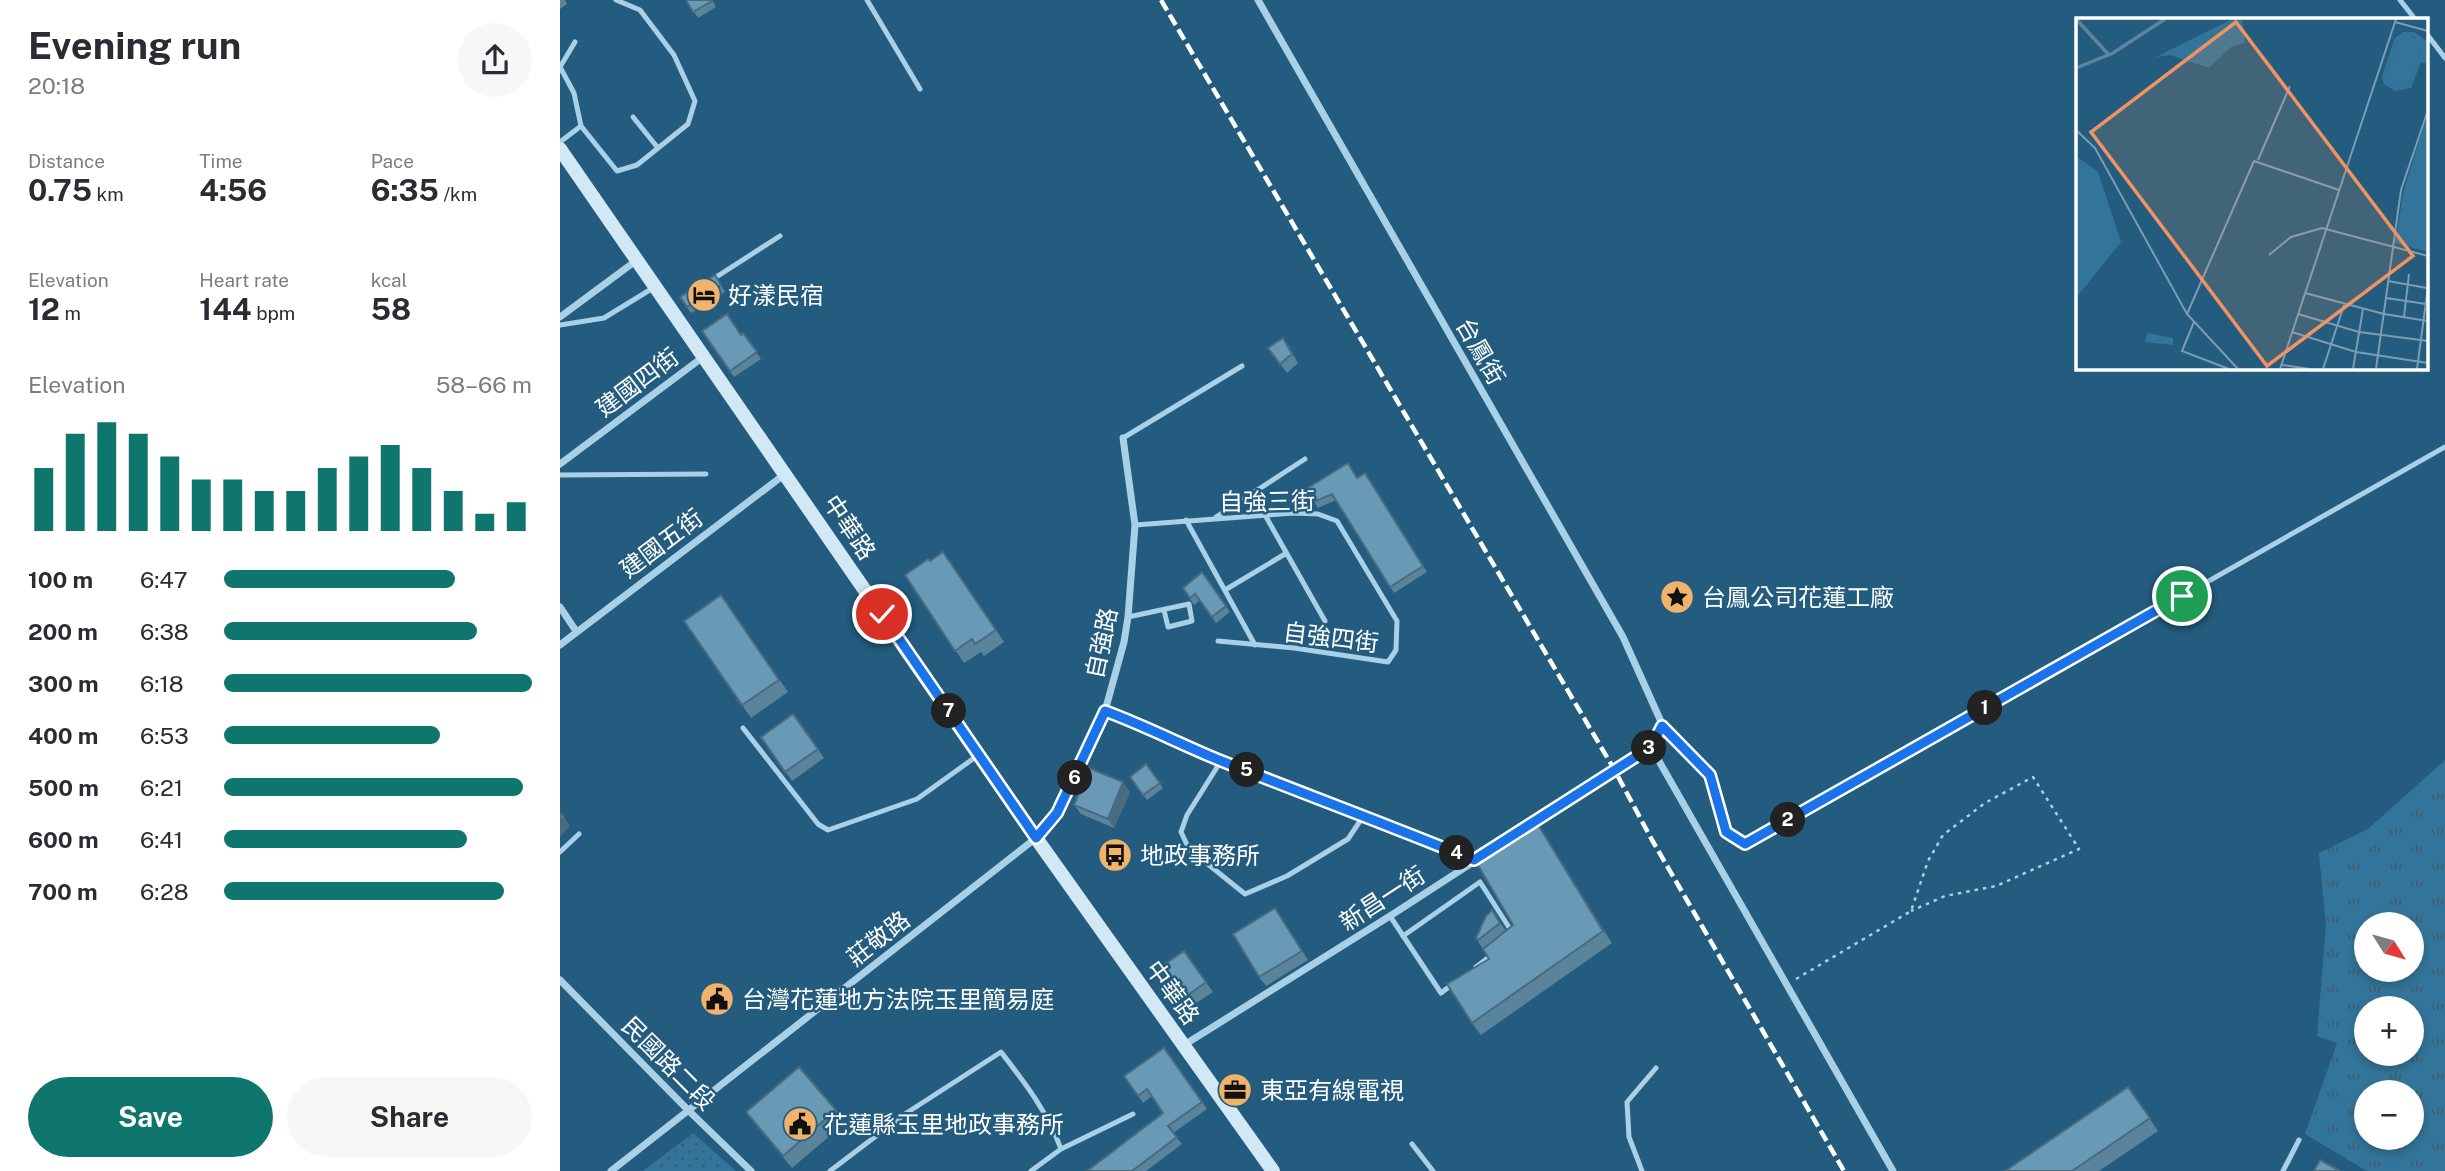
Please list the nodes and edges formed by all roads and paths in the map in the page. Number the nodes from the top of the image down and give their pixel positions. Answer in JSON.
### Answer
{"nodes":[{"id":1,"x":616,"y":0,"type":"edge"},
{"id":2,"x":867,"y":0,"type":"edge"},
{"id":3,"x":1258,"y":0,"type":"edge"},
{"id":4,"x":2400,"y":0,"type":"edge"},
{"id":5,"x":2414,"y":18,"type":"edge"},
{"id":6,"x":2428,"y":36,"type":"edge"},
{"id":7,"x":575,"y":41,"type":"dead end"},
{"id":8,"x":2445,"y":58,"type":"edge"},
{"id":9,"x":920,"y":89,"type":"dead end"},
{"id":10,"x":633,"y":117,"type":"dead end"},
{"id":11,"x":581,"y":126,"type":"junction"},
{"id":12,"x":560,"y":142,"type":"edge"},
{"id":13,"x":658,"y":148,"type":"junction"},
{"id":14,"x":560,"y":149,"type":"edge"},
{"id":15,"x":780,"y":236,"type":"dead end"},
{"id":16,"x":637,"y":260,"type":"junction"},
{"id":17,"x":702,"y":286,"type":"edge"},
{"id":18,"x":655,"y":287,"type":"junction"},
{"id":19,"x":560,"y":317,"type":"edge"},
{"id":20,"x":560,"y":325,"type":"edge"},
{"id":21,"x":703,"y":357,"type":"junction"},
{"id":22,"x":1242,"y":366,"type":"dead end"},
{"id":23,"x":1122,"y":438,"type":"joint"},
{"id":24,"x":2445,"y":447,"type":"edge"},
{"id":25,"x":1305,"y":460,"type":"dead end"},
{"id":26,"x":560,"y":464,"type":"edge"},
{"id":27,"x":706,"y":474,"type":"dead end"},
{"id":28,"x":786,"y":474,"type":"junction"},
{"id":29,"x":560,"y":475,"type":"edge"},
{"id":30,"x":1265,"y":516,"type":"junction"},
{"id":31,"x":1213,"y":519,"type":"junction"},
{"id":32,"x":1186,"y":520,"type":"junction"},
{"id":33,"x":1135,"y":525,"type":"junction"},
{"id":34,"x":1285,"y":554,"type":"junction"},
{"id":35,"x":1225,"y":590,"type":"junction"},
{"id":36,"x":560,"y":607,"type":"edge"},
{"id":37,"x":1164,"y":610,"type":"junction"},
{"id":38,"x":1128,"y":617,"type":"junction"},
{"id":39,"x":1325,"y":621,"type":"dead end"},
{"id":40,"x":576,"y":631,"type":"junction"},
{"id":41,"x":1218,"y":641,"type":"dead end"},
{"id":42,"x":560,"y":645,"type":"edge"},
{"id":43,"x":1255,"y":645,"type":"junction"},
{"id":44,"x":1396,"y":650,"type":"joint"},
{"id":45,"x":1105,"y":711,"type":"junction"},
{"id":46,"x":1662,"y":726,"type":"junction"},
{"id":47,"x":743,"y":728,"type":"dead end"},
{"id":48,"x":1651,"y":747,"type":"junction"},
{"id":49,"x":979,"y":755,"type":"junction"},
{"id":50,"x":1221,"y":761,"type":"junction"},
{"id":51,"x":1364,"y":815,"type":"junction"},
{"id":52,"x":579,"y":834,"type":"dead end"},
{"id":53,"x":1036,"y":838,"type":"junction"},
{"id":54,"x":560,"y":852,"type":"edge"},
{"id":55,"x":1474,"y":860,"type":"junction"},
{"id":56,"x":1911,"y":911,"type":"junction"},
{"id":57,"x":1390,"y":916,"type":"junction"},
{"id":58,"x":1403,"y":936,"type":"junction"},
{"id":59,"x":1516,"y":937,"type":"edge"},
{"id":60,"x":1494,"y":953,"type":"edge"},
{"id":61,"x":1473,"y":969,"type":"edge"},
{"id":62,"x":1462,"y":977,"type":"edge"},
{"id":63,"x":560,"y":980,"type":"edge"},
{"id":64,"x":1787,"y":985,"type":"junction"},
{"id":65,"x":1184,"y":1046,"type":"junction"},
{"id":66,"x":1656,"y":1068,"type":"dead end"},
{"id":67,"x":688,"y":1110,"type":"junction"},
{"id":68,"x":1133,"y":1114,"type":"dead end"},
{"id":69,"x":2299,"y":1140,"type":"dead end"},
{"id":70,"x":1412,"y":1144,"type":"dead end"},
{"id":71,"x":1061,"y":1149,"type":"junction"},
{"id":72,"x":1889,"y":1169,"type":"edge"},
{"id":73,"x":611,"y":1171,"type":"edge"},
{"id":74,"x":751,"y":1171,"type":"edge"},
{"id":75,"x":830,"y":1171,"type":"edge"},
{"id":76,"x":1031,"y":1171,"type":"edge"},
{"id":77,"x":1273,"y":1171,"type":"edge"},
{"id":78,"x":1433,"y":1171,"type":"edge"},
{"id":79,"x":1643,"y":1171,"type":"edge"},
{"id":80,"x":2283,"y":1171,"type":"edge"}],
"edges":[{"from":1,"to":13,"type":"lane"},
{"from":2,"to":9,"type":"lane"},
{"from":3,"to":46,"type":"street","name":"台鳳街"},
{"from":4,"to":5,"type":"lane"},
{"from":6,"to":8,"type":"lane"},
{"from":7,"to":11,"type":"lane"},
{"from":10,"to":13,"type":"lane"},
{"from":11,"to":12,"type":"lane"},
{"from":11,"to":13,"type":"lane"},
{"from":14,"to":16,"type":"street","name":"中華路"},
{"from":15,"to":17,"type":"lane"},
{"from":16,"to":18,"type":"street","name":"中華路"},
{"from":16,"to":19,"type":"street"},
{"from":18,"to":20,"type":"lane"},
{"from":18,"to":21,"type":"street","name":"中華路"},
{"from":21,"to":26,"type":"street","name":"建國四街"},
{"from":21,"to":28,"type":"street","name":"中華路"},
{"from":22,"to":23,"type":"lane"},
{"from":23,"to":33,"type":"street","name":"自強路"},
{"from":24,"to":46,"type":"lane"},
{"from":25,"to":31,"type":"lane"},
{"from":27,"to":29,"type":"lane"},
{"from":28,"to":40,"type":"street","name":"建國五街"},
{"from":28,"to":49,"type":"street","name":"中華路"},
{"from":30,"to":31,"type":"lane","name":"自強三街"},
{"from":30,"to":34,"type":"lane"},
{"from":30,"to":44,"type":"lane","name":"自強三街"},
{"from":31,"to":32,"type":"lane","name":"自強三街"},
{"from":32,"to":33,"type":"lane","name":"自強三街"},
{"from":32,"to":35,"type":"lane","name":"自強四街"},
{"from":33,"to":38,"type":"street","name":"自強路"},
{"from":34,"to":35,"type":"lane"},
{"from":34,"to":39,"type":"lane"},
{"from":35,"to":43,"type":"lane","name":"自強四街"},
{"from":36,"to":40,"type":"street"},
{"from":37,"to":37,"type":"lane"},
{"from":37,"to":38,"type":"lane"},
{"from":38,"to":45,"type":"street","name":"自強路"},
{"from":40,"to":42,"type":"street","name":"建國五街"},
{"from":41,"to":43,"type":"lane","name":"自強四街"},
{"from":43,"to":44,"type":"lane","name":"自強四街"},
{"from":45,"to":50,"type":"lane"},
{"from":45,"to":53,"type":"street","name":"自強路"},
{"from":46,"to":48,"type":"street","name":"新昌一街"},
{"from":47,"to":49,"type":"lane"},
{"from":48,"to":55,"type":"street","name":"新昌一街"},
{"from":48,"to":64,"type":"street"},
{"from":49,"to":53,"type":"street","name":"中華路"},
{"from":50,"to":51,"type":"lane"},
{"from":50,"to":51,"type":"lane"},
{"from":51,"to":55,"type":"lane"},
{"from":52,"to":54,"type":"lane"},
{"from":53,"to":65,"type":"street","name":"中華路"},
{"from":53,"to":67,"type":"street","name":"莊敬路"},
{"from":55,"to":57,"type":"street","name":"新昌一街"},
{"from":56,"to":56,"type":"path"},
{"from":56,"to":64,"type":"path"},
{"from":57,"to":58,"type":"lane"},
{"from":57,"to":65,"type":"street","name":"新昌一街"},
{"from":58,"to":59,"type":"lane"},
{"from":58,"to":62,"type":"lane"},
{"from":60,"to":61,"type":"lane"},
{"from":63,"to":67,"type":"street","name":"民國路二段"},
{"from":64,"to":72,"type":"street"},
{"from":65,"to":77,"type":"street","name":"中華路"},
{"from":66,"to":79,"type":"lane"},
{"from":67,"to":73,"type":"street","name":"莊敬路"},
{"from":67,"to":74,"type":"street","name":"民國路二段"},
{"from":68,"to":71,"type":"lane"},
{"from":69,"to":80,"type":"lane"},
{"from":70,"to":78,"type":"lane"},
{"from":71,"to":75,"type":"lane"},
{"from":71,"to":76,"type":"lane"}]}
